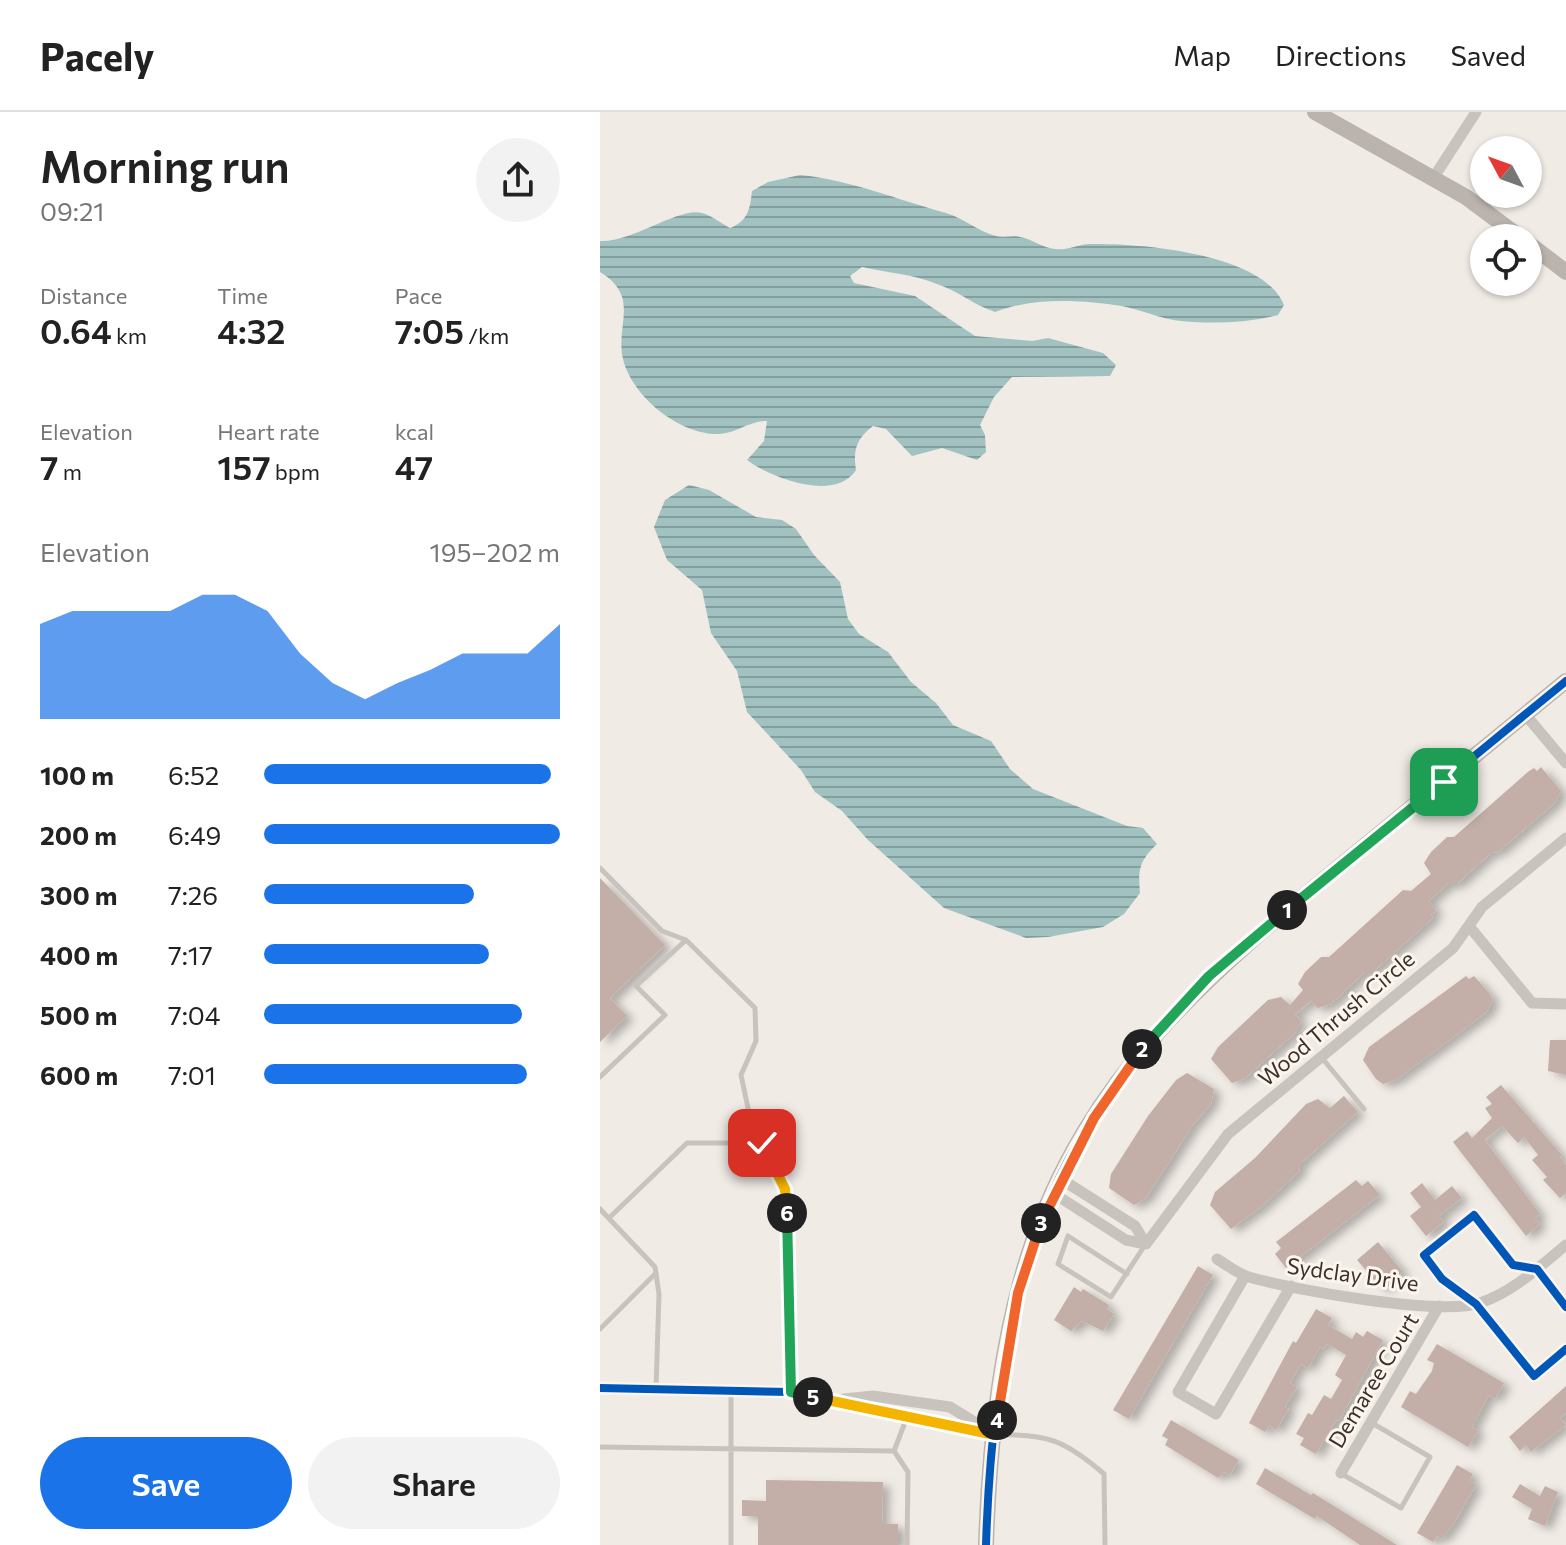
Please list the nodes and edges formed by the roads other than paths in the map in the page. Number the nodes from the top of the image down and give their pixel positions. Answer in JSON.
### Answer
{"nodes":[{"id":1,"x":1315,"y":112,"type":"edge"},
{"id":2,"x":1476,"y":112,"type":"edge"},
{"id":3,"x":1434,"y":177,"type":"junction"},
{"id":4,"x":1501,"y":224,"type":"edge"},
{"id":5,"x":1542,"y":254,"type":"edge"},
{"id":6,"x":1566,"y":272,"type":"edge"},
{"id":7,"x":1566,"y":681,"type":"edge"},
{"id":8,"x":1525,"y":714,"type":"junction"},
{"id":9,"x":1566,"y":763,"type":"edge"},
{"id":10,"x":1566,"y":838,"type":"edge"},
{"id":11,"x":600,"y":868,"type":"edge"},
{"id":12,"x":1469,"y":926,"type":"junction"},
{"id":13,"x":686,"y":940,"type":"junction"},
{"id":14,"x":1566,"y":1004,"type":"edge"},
{"id":15,"x":1321,"y":1057,"type":"junction"},
{"id":16,"x":600,"y":1077,"type":"edge"},
{"id":17,"x":1364,"y":1109,"type":"dead end"},
{"id":18,"x":762,"y":1143,"type":"junction"},
{"id":19,"x":1057,"y":1186,"type":"junction"},
{"id":20,"x":600,"y":1209,"type":"edge"},
{"id":21,"x":609,"y":1218,"type":"junction"},
{"id":22,"x":1146,"y":1244,"type":"junction"},
{"id":23,"x":1566,"y":1245,"type":"edge"},
{"id":24,"x":1217,"y":1259,"type":"dead end"},
{"id":25,"x":1537,"y":1269,"type":"junction"},
{"id":26,"x":656,"y":1273,"type":"junction"},
{"id":27,"x":1127,"y":1274,"type":"junction"},
{"id":28,"x":1245,"y":1276,"type":"junction"},
{"id":29,"x":1291,"y":1286,"type":"junction"},
{"id":30,"x":1476,"y":1304,"type":"junction"},
{"id":31,"x":1439,"y":1306,"type":"junction"},
{"id":32,"x":1566,"y":1307,"type":"edge"},
{"id":33,"x":600,"y":1329,"type":"edge"},
{"id":34,"x":1566,"y":1349,"type":"edge"},
{"id":35,"x":600,"y":1388,"type":"edge"},
{"id":36,"x":656,"y":1389,"type":"junction"},
{"id":37,"x":731,"y":1391,"type":"junction"},
{"id":38,"x":791,"y":1392,"type":"junction"},
{"id":39,"x":831,"y":1400,"type":"junction"},
{"id":40,"x":907,"y":1416,"type":"junction"},
{"id":41,"x":1370,"y":1422,"type":"junction"},
{"id":42,"x":995,"y":1435,"type":"junction"},
{"id":43,"x":600,"y":1447,"type":"edge"},
{"id":44,"x":731,"y":1447,"type":"junction"},
{"id":45,"x":894,"y":1451,"type":"junction"},
{"id":46,"x":1341,"y":1473,"type":"joint"},
{"id":47,"x":731,"y":1545,"type":"edge"},
{"id":48,"x":907,"y":1545,"type":"edge"},
{"id":49,"x":986,"y":1545,"type":"edge"},
{"id":50,"x":1105,"y":1545,"type":"edge"}],
"edges":[{"from":1,"to":3,"type":"street"},
{"from":2,"to":3,"type":"street"},
{"from":3,"to":4,"type":"street"},
{"from":5,"to":6,"type":"street"},
{"from":7,"to":8,"type":"street"},
{"from":8,"to":9,"type":"street"},
{"from":8,"to":19,"type":"street"},
{"from":10,"to":12,"type":"street","name":"Wood Thrush Circle"},
{"from":11,"to":13,"type":"lane"},
{"from":12,"to":14,"type":"street"},
{"from":12,"to":15,"type":"street","name":"Wood Thrush Circle"},
{"from":13,"to":16,"type":"lane"},
{"from":13,"to":18,"type":"lane"},
{"from":15,"to":17,"type":"lane"},
{"from":15,"to":22,"type":"street","name":"Wood Thrush Circle"},
{"from":18,"to":21,"type":"lane"},
{"from":18,"to":38,"type":"lane"},
{"from":19,"to":22,"type":"street"},
{"from":19,"to":42,"type":"street"},
{"from":20,"to":21,"type":"lane"},
{"from":21,"to":26,"type":"lane"},
{"from":22,"to":27,"type":"lane"},
{"from":23,"to":25,"type":"street","name":"Sydclay Drive"},
{"from":24,"to":28,"type":"street","name":"Sydclay Drive"},
{"from":25,"to":30,"type":"street","name":"Sydclay Drive"},
{"from":25,"to":30,"type":"street"},
{"from":25,"to":32,"type":"street"},
{"from":26,"to":33,"type":"lane"},
{"from":26,"to":36,"type":"lane"},
{"from":27,"to":27,"type":"lane"},
{"from":28,"to":29,"type":"street","name":"Sydclay Drive"},
{"from":28,"to":29,"type":"street"},
{"from":29,"to":31,"type":"street","name":"Sydclay Drive"},
{"from":30,"to":31,"type":"street","name":"Sydclay Drive"},
{"from":30,"to":34,"type":"street"},
{"from":31,"to":41,"type":"street","name":"Demaree Court"},
{"from":35,"to":36,"type":"street"},
{"from":36,"to":37,"type":"street"},
{"from":37,"to":38,"type":"street"},
{"from":37,"to":44,"type":"lane"},
{"from":38,"to":39,"type":"street"},
{"from":39,"to":40,"type":"street"},
{"from":39,"to":42,"type":"street"},
{"from":40,"to":42,"type":"street"},
{"from":40,"to":45,"type":"lane"},
{"from":41,"to":46,"type":"street","name":"Demaree Court"},
{"from":41,"to":46,"type":"lane"},
{"from":42,"to":49,"type":"street"},
{"from":42,"to":50,"type":"lane"},
{"from":43,"to":44,"type":"lane"},
{"from":44,"to":45,"type":"lane"},
{"from":44,"to":47,"type":"lane"},
{"from":45,"to":48,"type":"lane"}]}
